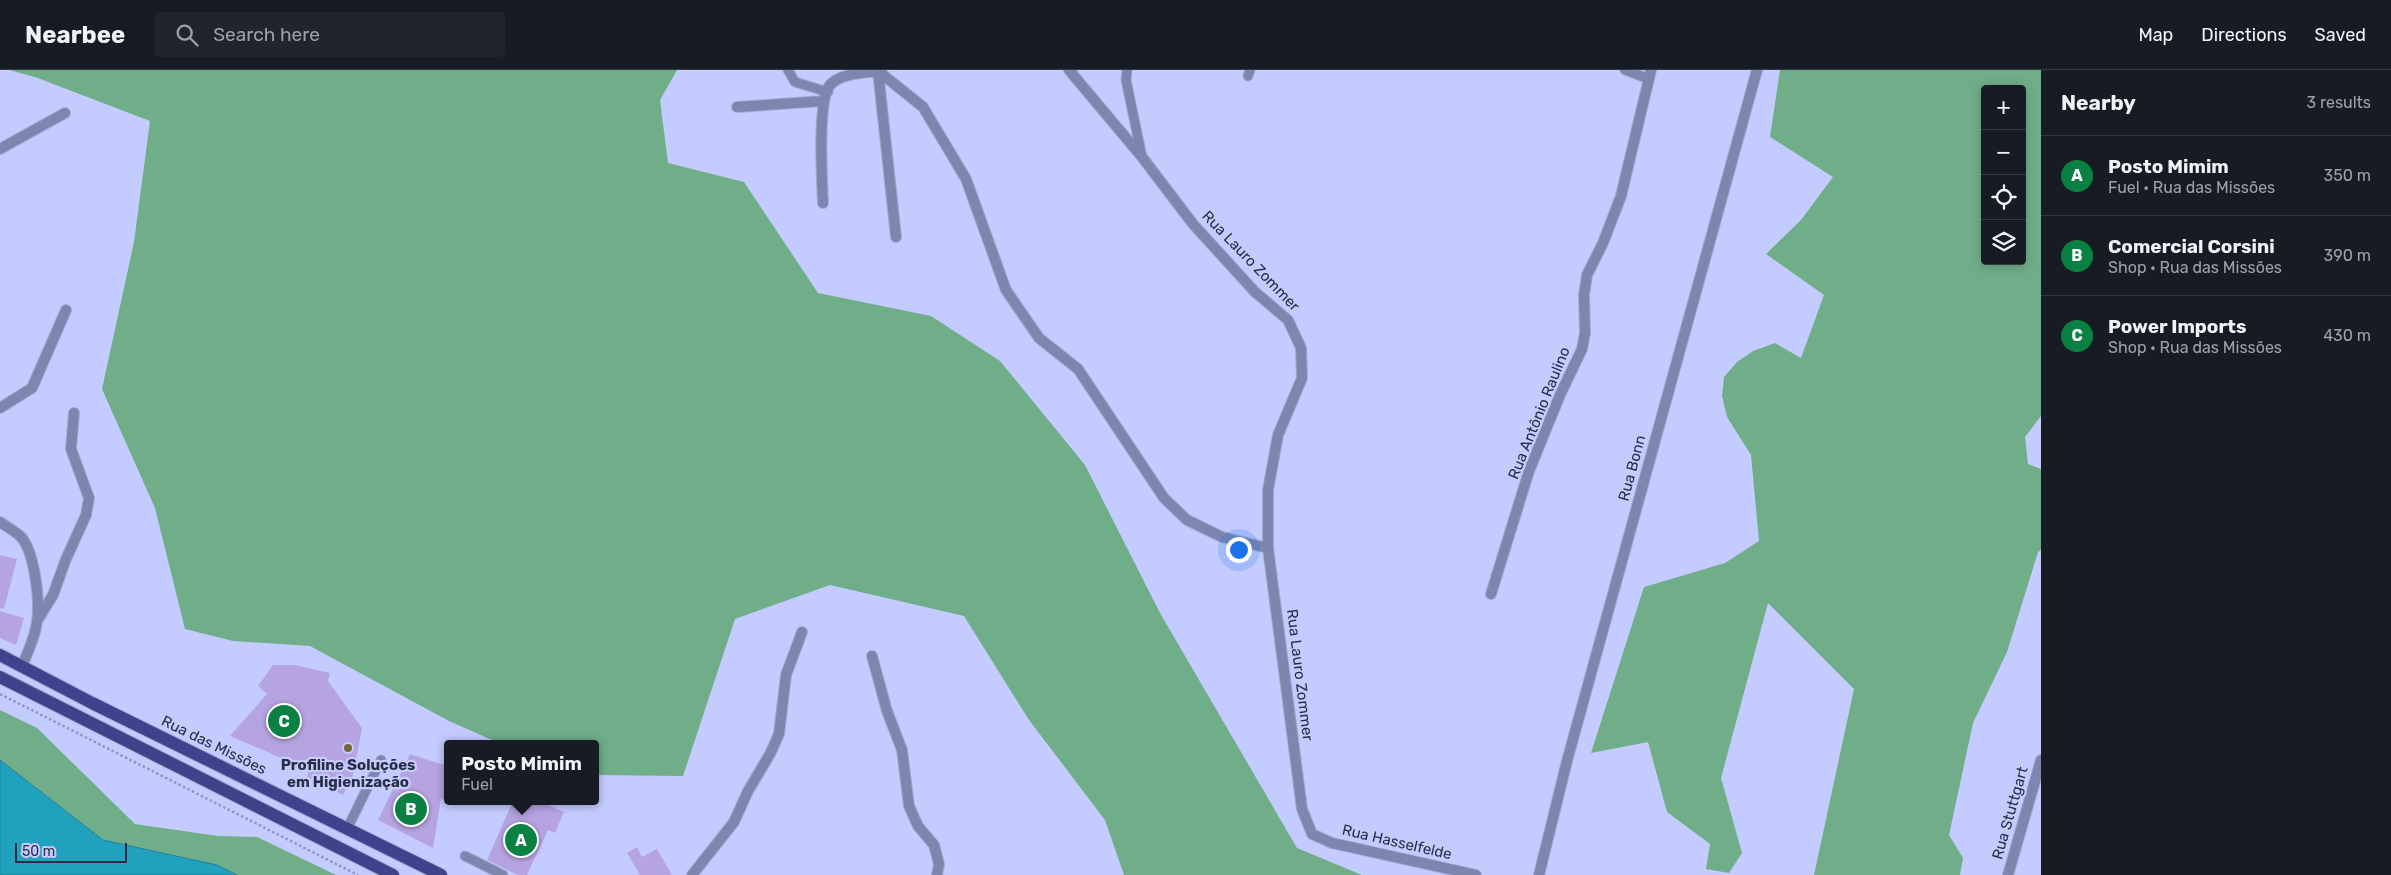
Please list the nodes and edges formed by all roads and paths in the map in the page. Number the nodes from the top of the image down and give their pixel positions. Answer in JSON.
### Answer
{"nodes":[{"id":1,"x":788,"y":70,"type":"edge"},
{"id":2,"x":878,"y":70,"type":"edge"},
{"id":3,"x":1068,"y":70,"type":"edge"},
{"id":4,"x":1127,"y":70,"type":"edge"},
{"id":5,"x":1625,"y":70,"type":"edge"},
{"id":6,"x":1757,"y":70,"type":"edge"},
{"id":7,"x":1650,"y":74,"type":"edge"},
{"id":8,"x":826,"y":96,"type":"junction"},
{"id":9,"x":736,"y":107,"type":"dead end"},
{"id":10,"x":65,"y":113,"type":"dead end"},
{"id":11,"x":0,"y":149,"type":"edge"},
{"id":12,"x":1142,"y":157,"type":"junction"},
{"id":13,"x":823,"y":203,"type":"dead end"},
{"id":14,"x":896,"y":237,"type":"dead end"},
{"id":15,"x":66,"y":310,"type":"dead end"},
{"id":16,"x":0,"y":406,"type":"edge"},
{"id":17,"x":74,"y":413,"type":"dead end"},
{"id":18,"x":0,"y":522,"type":"edge"},
{"id":19,"x":1268,"y":548,"type":"junction"},
{"id":20,"x":1491,"y":594,"type":"dead end"},
{"id":21,"x":37,"y":621,"type":"junction"},
{"id":22,"x":802,"y":632,"type":"dead end"},
{"id":23,"x":0,"y":655,"type":"edge"},
{"id":24,"x":872,"y":656,"type":"dead end"},
{"id":25,"x":22,"y":666,"type":"junction"},
{"id":26,"x":0,"y":677,"type":"edge"},
{"id":27,"x":0,"y":694,"type":"edge"},
{"id":28,"x":381,"y":760,"type":"dead end"},
{"id":29,"x":2041,"y":760,"type":"edge"},
{"id":30,"x":347,"y":829,"type":"junction"},
{"id":31,"x":1312,"y":834,"type":"joint"},
{"id":32,"x":465,"y":856,"type":"dead end"},
{"id":33,"x":358,"y":875,"type":"edge"},
{"id":34,"x":394,"y":875,"type":"edge"},
{"id":35,"x":441,"y":875,"type":"edge"},
{"id":36,"x":503,"y":875,"type":"edge"},
{"id":37,"x":692,"y":875,"type":"edge"},
{"id":38,"x":937,"y":875,"type":"edge"},
{"id":39,"x":1476,"y":875,"type":"edge"},
{"id":40,"x":1539,"y":875,"type":"edge"},
{"id":41,"x":2008,"y":875,"type":"edge"}],
"edges":[{"from":1,"to":8,"type":"lane"},
{"from":2,"to":8,"type":"street"},
{"from":2,"to":14,"type":"street"},
{"from":2,"to":19,"type":"street"},
{"from":3,"to":12,"type":"street","name":"Rua Lauro Zommer"},
{"from":4,"to":12,"type":"lane"},
{"from":5,"to":7,"type":"lane"},
{"from":6,"to":40,"type":"street","name":"Rua Bonn"},
{"from":7,"to":20,"type":"street","name":"Rua Antônio Raulino"},
{"from":8,"to":9,"type":"street"},
{"from":8,"to":13,"type":"street"},
{"from":10,"to":11,"type":"street"},
{"from":12,"to":19,"type":"street","name":"Rua Lauro Zommer"},
{"from":15,"to":16,"type":"street"},
{"from":17,"to":21,"type":"street"},
{"from":18,"to":21,"type":"street"},
{"from":19,"to":31,"type":"street","name":"Rua Lauro Zommer"},
{"from":21,"to":25,"type":"street"},
{"from":22,"to":37,"type":"street"},
{"from":23,"to":25,"type":"main road","name":"Rua das Missões"},
{"from":24,"to":38,"type":"street"},
{"from":25,"to":30,"type":"main road","name":"Rua das Missões"},
{"from":26,"to":34,"type":"main road"},
{"from":27,"to":33,"type":"path"},
{"from":28,"to":30,"type":"lane"},
{"from":29,"to":41,"type":"street","name":"Rua Stuttgart"},
{"from":30,"to":35,"type":"main road","name":"Rua das Missões"},
{"from":31,"to":39,"type":"street","name":"Rua Hasselfelde"},
{"from":32,"to":36,"type":"lane"}]}
